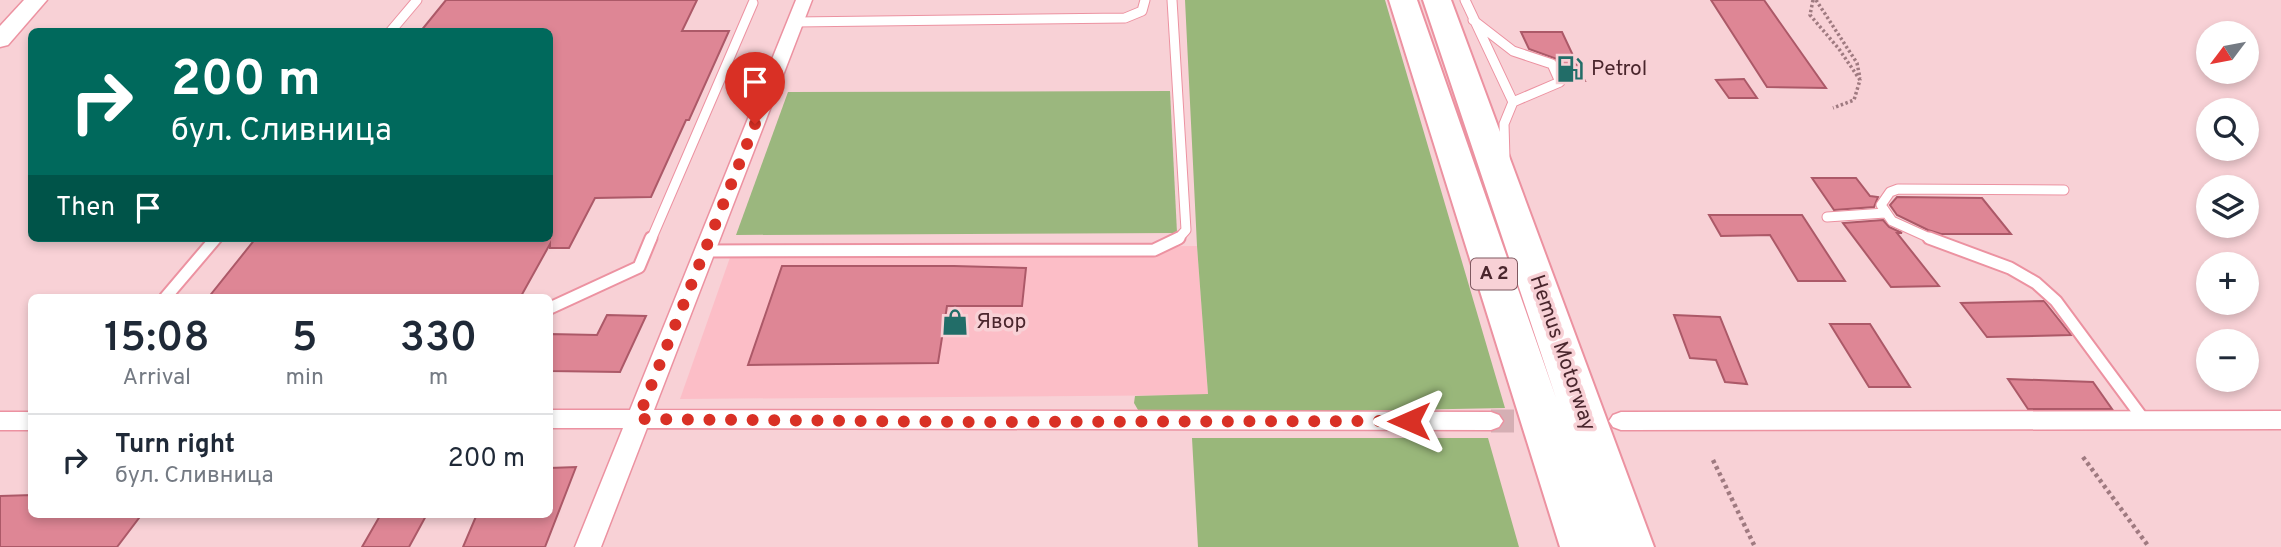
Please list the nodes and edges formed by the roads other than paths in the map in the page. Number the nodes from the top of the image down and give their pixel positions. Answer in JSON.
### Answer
{"nodes":[{"id":1,"x":36,"y":0,"type":"edge"},
{"id":2,"x":417,"y":0,"type":"edge"},
{"id":3,"x":804,"y":0,"type":"edge"},
{"id":4,"x":1145,"y":0,"type":"edge"},
{"id":5,"x":1172,"y":0,"type":"edge"},
{"id":6,"x":1403,"y":0,"type":"edge"},
{"id":7,"x":1437,"y":0,"type":"edge"},
{"id":8,"x":1465,"y":0,"type":"edge"},
{"id":9,"x":753,"y":3,"type":"dead end"},
{"id":10,"x":1473,"y":20,"type":"junction"},
{"id":11,"x":795,"y":22,"type":"junction"},
{"id":12,"x":393,"y":28,"type":"edge"},
{"id":13,"x":0,"y":40,"type":"edge"},
{"id":14,"x":1513,"y":102,"type":"junction"},
{"id":15,"x":1506,"y":186,"type":"junction"},
{"id":16,"x":2064,"y":190,"type":"dead end"},
{"id":17,"x":1885,"y":213,"type":"junction"},
{"id":18,"x":1827,"y":216,"type":"dead end"},
{"id":19,"x":213,"y":242,"type":"edge"},
{"id":20,"x":704,"y":251,"type":"junction"},
{"id":21,"x":168,"y":294,"type":"edge"},
{"id":22,"x":553,"y":307,"type":"edge"},
{"id":23,"x":553,"y":419,"type":"edge"},
{"id":24,"x":638,"y":419,"type":"junction"},
{"id":25,"x":2144,"y":420,"type":"junction"},
{"id":26,"x":2281,"y":420,"type":"edge"},
{"id":27,"x":0,"y":421,"type":"edge"},
{"id":28,"x":1491,"y":421,"type":"tunnel mouth"},
{"id":29,"x":1621,"y":421,"type":"dead end"},
{"id":30,"x":28,"y":422,"type":"edge"},
{"id":31,"x":588,"y":547,"type":"edge"},
{"id":32,"x":1584,"y":547,"type":"edge"},
{"id":33,"x":1630,"y":547,"type":"edge"}],
"edges":[{"from":1,"to":13,"type":"main road"},
{"from":2,"to":12,"type":"lane"},
{"from":3,"to":11,"type":"street"},
{"from":4,"to":11,"type":"lane"},
{"from":5,"to":20,"type":"lane"},
{"from":6,"to":32,"type":"highway","name":"Hemus Motorway","number":"A 2"},
{"from":7,"to":15,"type":"highway","name":"Hemus Motorway","number":"A 2"},
{"from":8,"to":10,"type":"lane"},
{"from":9,"to":22,"type":"lane"},
{"from":10,"to":14,"type":"lane"},
{"from":10,"to":14,"type":"lane"},
{"from":11,"to":20,"type":"street"},
{"from":14,"to":15,"type":"lane"},
{"from":15,"to":33,"type":"highway","name":"Hemus Motorway","number":"A 2"},
{"from":16,"to":17,"type":"lane"},
{"from":17,"to":18,"type":"lane"},
{"from":17,"to":25,"type":"lane"},
{"from":19,"to":21,"type":"lane"},
{"from":20,"to":24,"type":"street"},
{"from":23,"to":24,"type":"street"},
{"from":24,"to":28,"type":"street"},
{"from":24,"to":31,"type":"street"},
{"from":25,"to":26,"type":"street"},
{"from":25,"to":29,"type":"street"},
{"from":27,"to":30,"type":"street"}]}
